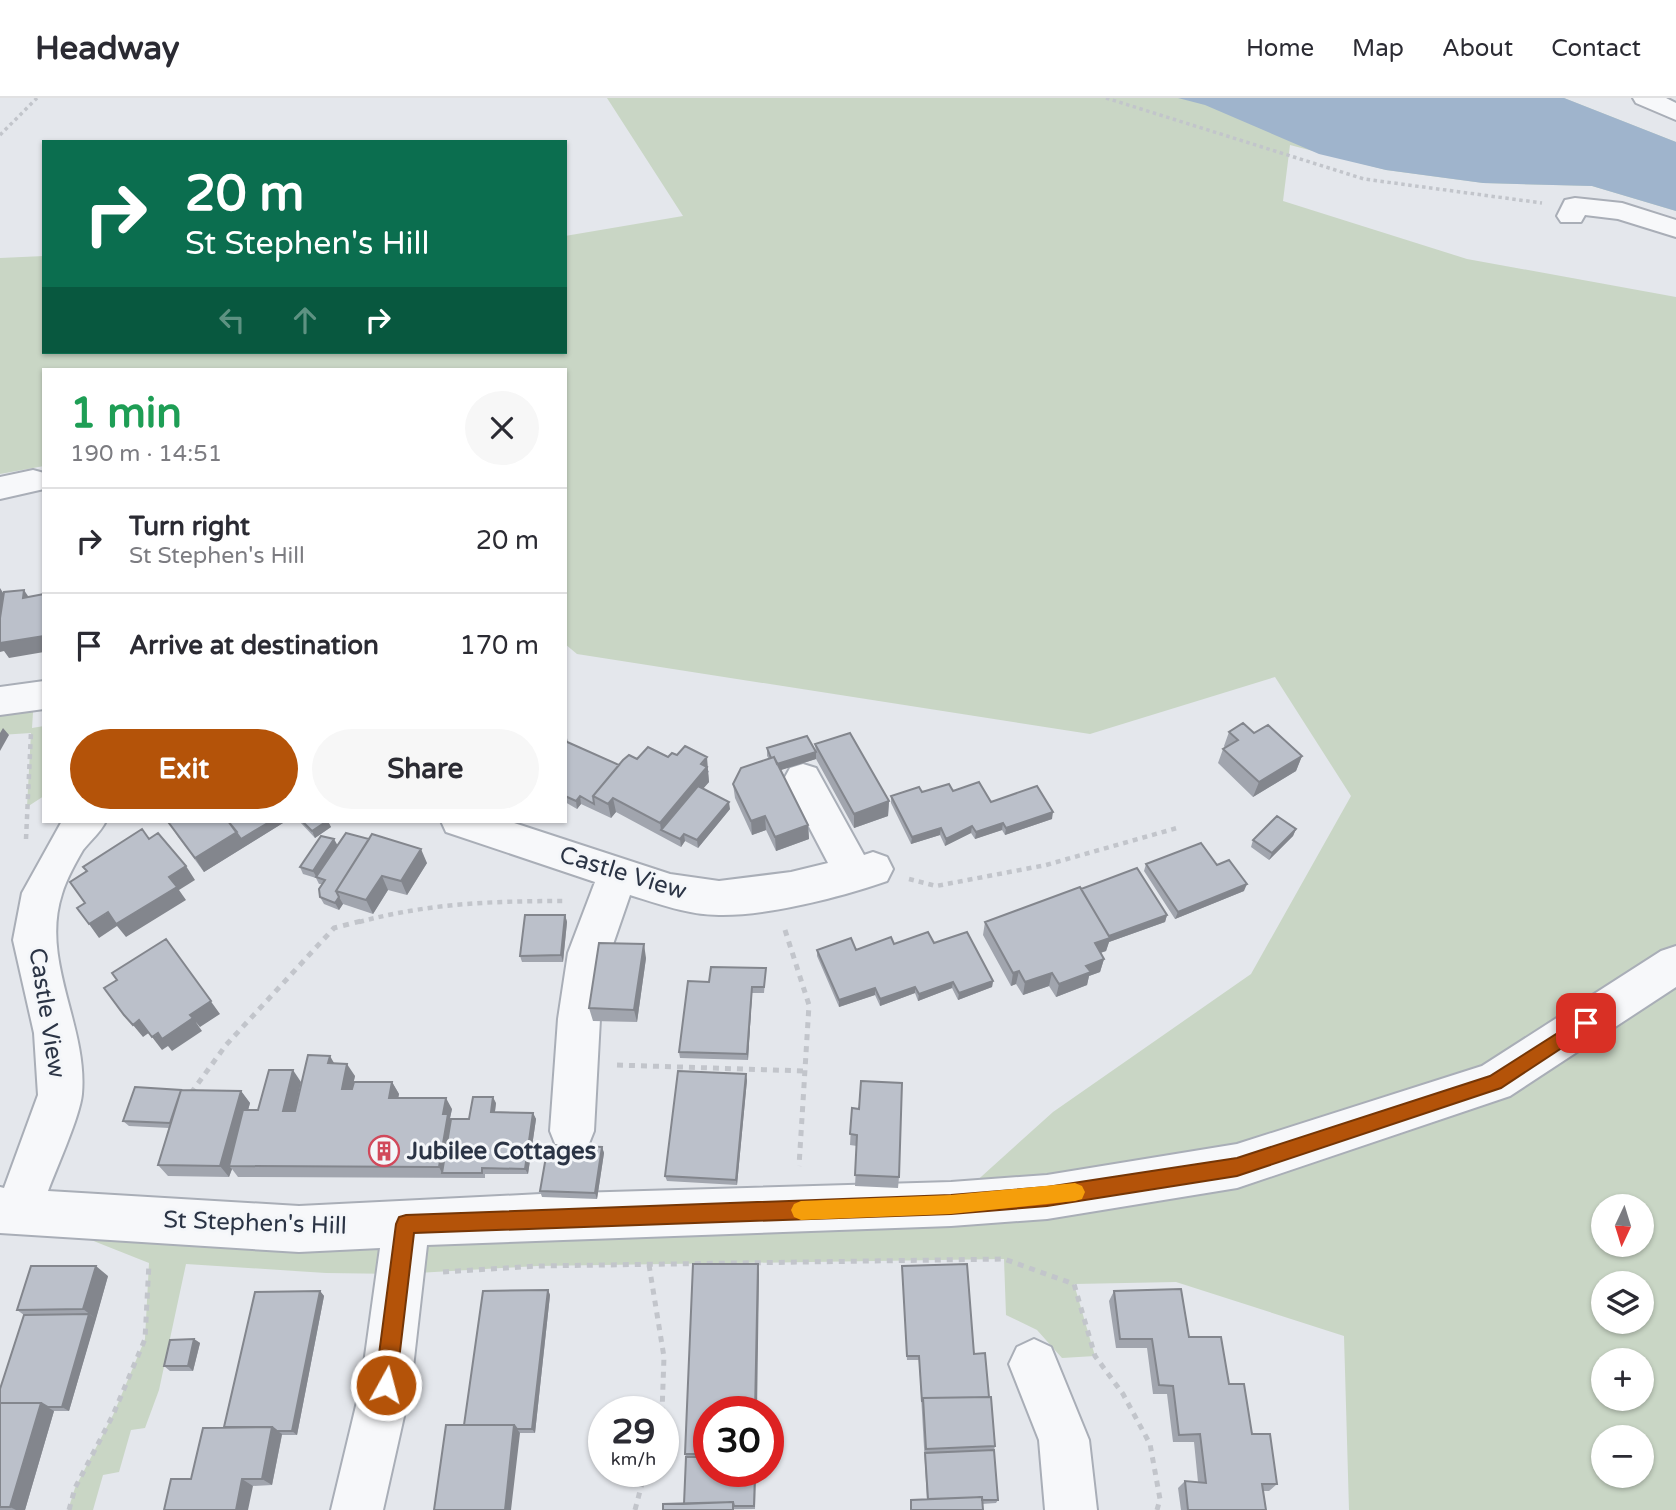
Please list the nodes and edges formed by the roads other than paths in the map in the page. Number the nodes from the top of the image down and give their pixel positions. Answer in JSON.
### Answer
{"nodes":[{"id":1,"x":1645,"y":98,"type":"edge"},
{"id":2,"x":1676,"y":112,"type":"edge"},
{"id":3,"x":1574,"y":211,"type":"road end"},
{"id":4,"x":1676,"y":229,"type":"edge"},
{"id":5,"x":33,"y":481,"type":"dead end"},
{"id":6,"x":0,"y":488,"type":"edge"},
{"id":7,"x":803,"y":779,"type":"dead end"},
{"id":8,"x":85,"y":823,"type":"edge"},
{"id":9,"x":465,"y":823,"type":"edge"},
{"id":10,"x":613,"y":887,"type":"junction"},
{"id":11,"x":1676,"y":964,"type":"edge"},
{"id":12,"x":572,"y":1131,"type":"dead end"},
{"id":13,"x":9,"y":1210,"type":"edge"},
{"id":14,"x":406,"y":1224,"type":"junction"},
{"id":15,"x":1034,"y":1364,"type":"dead end"},
{"id":16,"x":357,"y":1510,"type":"edge"},
{"id":17,"x":1071,"y":1510,"type":"edge"}],
"edges":[{"from":1,"to":2,"type":"street"},
{"from":3,"to":4,"type":"street"},
{"from":5,"to":6,"type":"street"},
{"from":7,"to":10,"type":"street","name":"Castle View"},
{"from":8,"to":13,"type":"street","name":"Castle View"},
{"from":9,"to":10,"type":"street","name":"Castle View"},
{"from":10,"to":12,"type":"street"},
{"from":11,"to":14,"type":"street","name":"St Stephen's Hill"},
{"from":13,"to":14,"type":"street","name":"St Stephen's Hill"},
{"from":14,"to":16,"type":"street"},
{"from":15,"to":17,"type":"street"}]}
